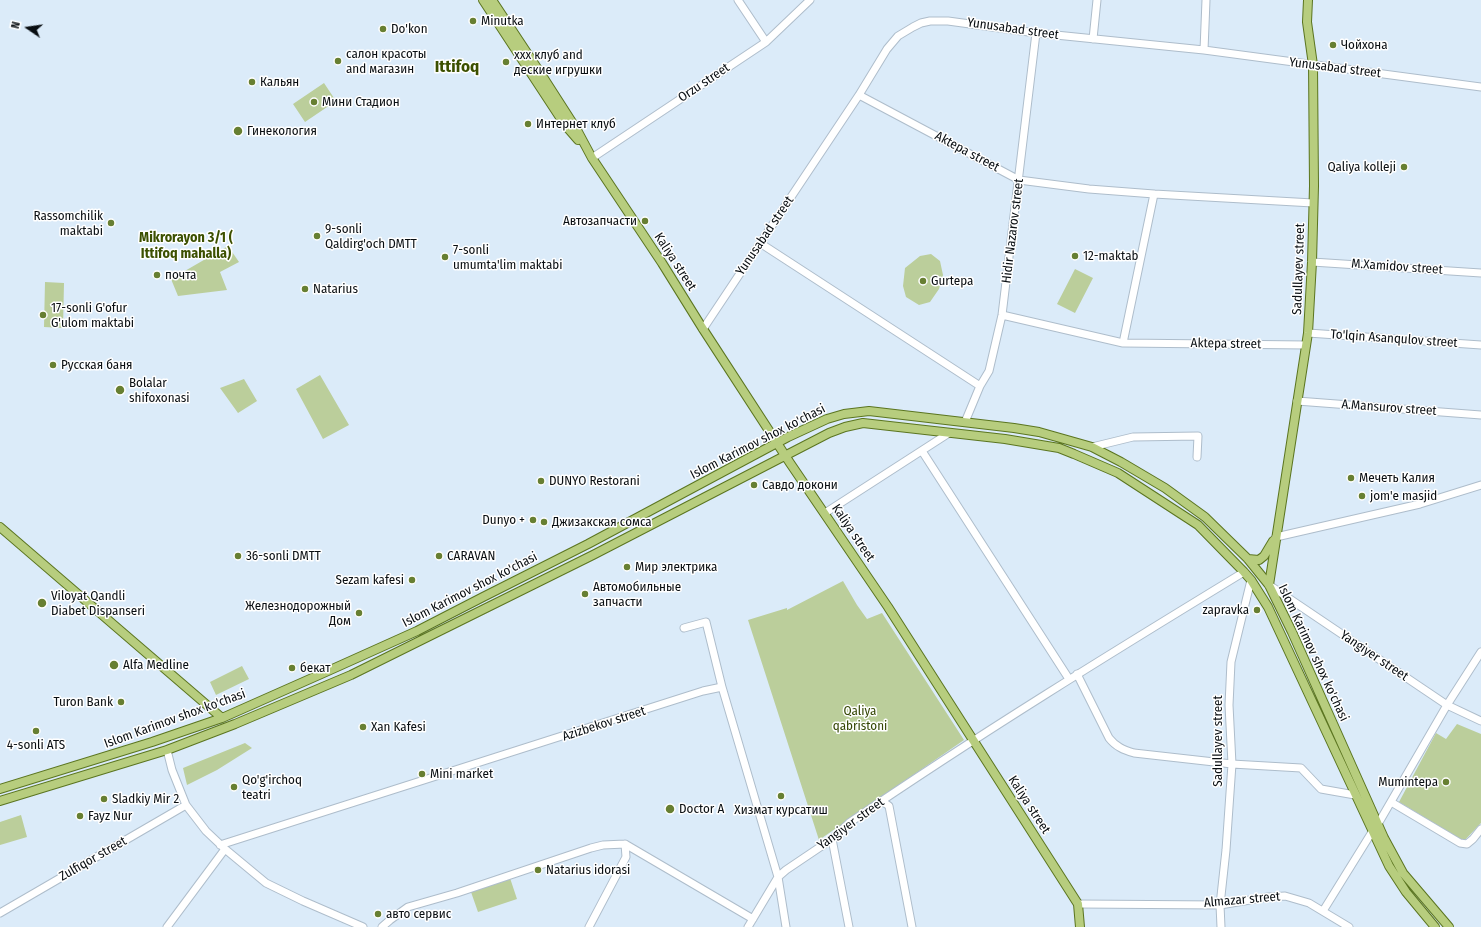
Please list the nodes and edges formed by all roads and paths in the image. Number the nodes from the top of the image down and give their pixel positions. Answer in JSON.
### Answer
{"nodes":[{"id":1,"x":483,"y":0,"type":"edge"},
{"id":2,"x":492,"y":0,"type":"edge"},
{"id":3,"x":738,"y":0,"type":"edge"},
{"id":4,"x":810,"y":0,"type":"edge"},
{"id":5,"x":1097,"y":0,"type":"edge"},
{"id":6,"x":1206,"y":0,"type":"edge"},
{"id":7,"x":1308,"y":0,"type":"edge"},
{"id":8,"x":1036,"y":33,"type":"junction"},
{"id":9,"x":1093,"y":39,"type":"junction"},
{"id":10,"x":766,"y":42,"type":"junction"},
{"id":11,"x":1204,"y":50,"type":"junction"},
{"id":12,"x":1313,"y":66,"type":"junction"},
{"id":13,"x":1481,"y":87,"type":"edge"},
{"id":14,"x":859,"y":95,"type":"junction"},
{"id":15,"x":592,"y":158,"type":"junction"},
{"id":16,"x":1019,"y":180,"type":"junction"},
{"id":17,"x":1154,"y":194,"type":"junction"},
{"id":18,"x":1313,"y":203,"type":"junction"},
{"id":19,"x":760,"y":243,"type":"junction"},
{"id":20,"x":1312,"y":262,"type":"junction"},
{"id":21,"x":1481,"y":273,"type":"edge"},
{"id":22,"x":1002,"y":315,"type":"junction"},
{"id":23,"x":703,"y":329,"type":"junction"},
{"id":24,"x":1308,"y":333,"type":"junction"},
{"id":25,"x":1123,"y":343,"type":"junction"},
{"id":26,"x":1306,"y":345,"type":"junction"},
{"id":27,"x":1481,"y":345,"type":"edge"},
{"id":28,"x":980,"y":386,"type":"junction"},
{"id":29,"x":1297,"y":401,"type":"junction"},
{"id":30,"x":1481,"y":415,"type":"edge"},
{"id":31,"x":965,"y":422,"type":"junction"},
{"id":32,"x":949,"y":432,"type":"junction"},
{"id":33,"x":778,"y":443,"type":"junction"},
{"id":34,"x":1092,"y":447,"type":"junction"},
{"id":35,"x":922,"y":451,"type":"junction"},
{"id":36,"x":785,"y":455,"type":"junction"},
{"id":37,"x":1197,"y":457,"type":"dead end"},
{"id":38,"x":1121,"y":462,"type":"junction"},
{"id":39,"x":1116,"y":472,"type":"junction"},
{"id":40,"x":1481,"y":485,"type":"edge"},
{"id":41,"x":825,"y":513,"type":"junction"},
{"id":42,"x":0,"y":528,"type":"edge"},
{"id":43,"x":1276,"y":537,"type":"junction"},
{"id":44,"x":1248,"y":559,"type":"junction"},
{"id":45,"x":1244,"y":572,"type":"junction"},
{"id":46,"x":1251,"y":580,"type":"junction"},
{"id":47,"x":1269,"y":586,"type":"junction"},
{"id":48,"x":449,"y":614,"type":"junction"},
{"id":49,"x":453,"y":625,"type":"junction"},
{"id":50,"x":684,"y":628,"type":"dead end"},
{"id":51,"x":1481,"y":652,"type":"edge"},
{"id":52,"x":1077,"y":674,"type":"junction"},
{"id":53,"x":1069,"y":679,"type":"junction"},
{"id":54,"x":722,"y":687,"type":"junction"},
{"id":55,"x":1447,"y":705,"type":"junction"},
{"id":56,"x":222,"y":718,"type":"junction"},
{"id":57,"x":1481,"y":721,"type":"edge"},
{"id":58,"x":972,"y":740,"type":"junction"},
{"id":59,"x":1342,"y":743,"type":"junction"},
{"id":60,"x":1333,"y":747,"type":"junction"},
{"id":61,"x":167,"y":750,"type":"junction"},
{"id":62,"x":1232,"y":764,"type":"junction"},
{"id":63,"x":0,"y":789,"type":"edge"},
{"id":64,"x":1355,"y":795,"type":"junction"},
{"id":65,"x":0,"y":801,"type":"edge"},
{"id":66,"x":882,"y":801,"type":"junction"},
{"id":67,"x":1391,"y":802,"type":"junction"},
{"id":68,"x":186,"y":806,"type":"junction"},
{"id":69,"x":1378,"y":824,"type":"junction"},
{"id":70,"x":1481,"y":829,"type":"edge"},
{"id":71,"x":1372,"y":832,"type":"junction"},
{"id":72,"x":832,"y":839,"type":"junction"},
{"id":73,"x":625,"y":844,"type":"junction"},
{"id":74,"x":223,"y":847,"type":"junction"},
{"id":75,"x":778,"y":877,"type":"junction"},
{"id":76,"x":1078,"y":904,"type":"junction"},
{"id":77,"x":1220,"y":904,"type":"junction"},
{"id":78,"x":1323,"y":911,"type":"junction"},
{"id":79,"x":0,"y":913,"type":"edge"},
{"id":80,"x":753,"y":919,"type":"junction"},
{"id":81,"x":166,"y":927,"type":"edge"},
{"id":82,"x":363,"y":927,"type":"edge"},
{"id":83,"x":382,"y":927,"type":"edge"},
{"id":84,"x":589,"y":927,"type":"edge"},
{"id":85,"x":748,"y":927,"type":"edge"},
{"id":86,"x":786,"y":927,"type":"edge"},
{"id":87,"x":849,"y":927,"type":"edge"},
{"id":88,"x":912,"y":927,"type":"edge"},
{"id":89,"x":1080,"y":927,"type":"edge"},
{"id":90,"x":1221,"y":927,"type":"edge"},
{"id":91,"x":1349,"y":927,"type":"edge"},
{"id":92,"x":1435,"y":927,"type":"edge"},
{"id":93,"x":1449,"y":927,"type":"edge"}],
"edges":[{"from":1,"to":15,"type":"main road","name":"Kaliya street"},
{"from":2,"to":15,"type":"main road","name":"Kaliya street"},
{"from":3,"to":10,"type":"street"},
{"from":4,"to":10,"type":"street","name":"Orzu street"},
{"from":5,"to":9,"type":"street"},
{"from":6,"to":11,"type":"street"},
{"from":7,"to":12,"type":"main road","name":"Sadullayev street"},
{"from":8,"to":9,"type":"street","name":"Yunusabad street"},
{"from":8,"to":14,"type":"street","name":"Yunusabad street"},
{"from":8,"to":16,"type":"street","name":"Hidir Nazarov street"},
{"from":9,"to":11,"type":"street","name":"Yunusabad street"},
{"from":10,"to":15,"type":"street","name":"Orzu street"},
{"from":11,"to":12,"type":"street","name":"Yunusabad street"},
{"from":12,"to":13,"type":"street","name":"Yunusabad street"},
{"from":12,"to":18,"type":"main road","name":"Sadullayev street"},
{"from":14,"to":16,"type":"street","name":"Aktepa street"},
{"from":14,"to":19,"type":"street","name":"Yunusabad street"},
{"from":15,"to":23,"type":"main road","name":"Kaliya street"},
{"from":16,"to":17,"type":"street","name":"Aktepa street"},
{"from":16,"to":22,"type":"street","name":"Hidir Nazarov street"},
{"from":17,"to":18,"type":"street","name":"Aktepa street"},
{"from":17,"to":25,"type":"street"},
{"from":18,"to":20,"type":"main road","name":"Sadullayev street"},
{"from":19,"to":23,"type":"street","name":"Yunusabad street"},
{"from":19,"to":28,"type":"street"},
{"from":20,"to":21,"type":"street","name":"M.Xamidov street"},
{"from":20,"to":24,"type":"main road","name":"Sadullayev street"},
{"from":22,"to":25,"type":"street","name":"Aktepa street"},
{"from":22,"to":28,"type":"street","name":"Hidir Nazarov street"},
{"from":23,"to":33,"type":"main road","name":"Kaliya street"},
{"from":24,"to":26,"type":"main road","name":"Sadullayev street"},
{"from":24,"to":27,"type":"street","name":"To'lqin Asanqulov street"},
{"from":25,"to":26,"type":"street","name":"Aktepa street"},
{"from":26,"to":29,"type":"main road","name":"Sadullayev street"},
{"from":28,"to":31,"type":"street","name":"Hidir Nazarov street"},
{"from":29,"to":30,"type":"street","name":"A.Mansurov street"},
{"from":29,"to":43,"type":"main road","name":"Sadullayev street"},
{"from":31,"to":33,"type":"main road","name":"Islom Karimov shox ko'chasi"},
{"from":31,"to":34,"type":"main road","name":"Islom Karimov shox ko'chasi"},
{"from":32,"to":35,"type":"street"},
{"from":32,"to":36,"type":"main road","name":"Islom Karimov shox ko'chasi"},
{"from":32,"to":39,"type":"main road","name":"Islom Karimov shox ko'chasi"},
{"from":33,"to":36,"type":"main road","name":"Kaliya street"},
{"from":33,"to":48,"type":"main road","name":"Islom Karimov shox ko'chasi"},
{"from":34,"to":37,"type":"street"},
{"from":34,"to":38,"type":"main road","name":"Islom Karimov shox ko'chasi"},
{"from":35,"to":41,"type":"street"},
{"from":35,"to":53,"type":"street"},
{"from":36,"to":41,"type":"main road","name":"Kaliya street"},
{"from":36,"to":49,"type":"main road","name":"Islom Karimov shox ko'chasi"},
{"from":38,"to":39,"type":"main road"},
{"from":38,"to":44,"type":"main road","name":"Islom Karimov shox ko'chasi"},
{"from":39,"to":45,"type":"main road","name":"Islom Karimov shox ko'chasi"},
{"from":40,"to":43,"type":"street"},
{"from":41,"to":58,"type":"main road","name":"Kaliya street"},
{"from":42,"to":56,"type":"main road"},
{"from":43,"to":44,"type":"main road","name":"Sadullayev street"},
{"from":43,"to":47,"type":"main road","name":"Sadullayev street"},
{"from":44,"to":47,"type":"main road","name":"Islom Karimov shox ko'chasi"},
{"from":45,"to":46,"type":"main road","name":"Islom Karimov shox ko'chasi"},
{"from":45,"to":52,"type":"street","name":"Yangiyer street"},
{"from":46,"to":60,"type":"main road","name":"Islom Karimov shox ko'chasi"},
{"from":46,"to":62,"type":"street","name":"Sadullayev street"},
{"from":47,"to":55,"type":"street","name":"Yangiyer street"},
{"from":47,"to":59,"type":"main road","name":"Islom Karimov shox ko'chasi"},
{"from":48,"to":49,"type":"main road"},
{"from":48,"to":56,"type":"main road","name":"Islom Karimov shox ko'chasi"},
{"from":49,"to":61,"type":"main road","name":"Islom Karimov shox ko'chasi"},
{"from":50,"to":54,"type":"street"},
{"from":51,"to":55,"type":"street"},
{"from":52,"to":53,"type":"street","name":"Yangiyer street"},
{"from":52,"to":62,"type":"street"},
{"from":53,"to":58,"type":"street","name":"Yangiyer street"},
{"from":54,"to":74,"type":"street","name":"Azizbekov street"},
{"from":54,"to":75,"type":"street"},
{"from":55,"to":57,"type":"street","name":"Yangiyer street"},
{"from":55,"to":67,"type":"street"},
{"from":56,"to":63,"type":"main road","name":"Islom Karimov shox ko'chasi"},
{"from":58,"to":66,"type":"street","name":"Yangiyer street"},
{"from":58,"to":76,"type":"main road","name":"Kaliya street"},
{"from":59,"to":60,"type":"main road"},
{"from":59,"to":69,"type":"main road","name":"Islom Karimov shox ko'chasi"},
{"from":60,"to":64,"type":"main road","name":"Islom Karimov shox ko'chasi"},
{"from":61,"to":65,"type":"main road","name":"Islom Karimov shox ko'chasi"},
{"from":61,"to":68,"type":"street"},
{"from":62,"to":64,"type":"street"},
{"from":62,"to":77,"type":"street","name":"Sadullayev street"},
{"from":64,"to":71,"type":"main road","name":"Islom Karimov shox ko'chasi"},
{"from":66,"to":72,"type":"street","name":"Yangiyer street"},
{"from":66,"to":88,"type":"street"},
{"from":67,"to":69,"type":"street"},
{"from":67,"to":70,"type":"street"},
{"from":68,"to":74,"type":"street"},
{"from":68,"to":79,"type":"street","name":"Zulfiqor street"},
{"from":69,"to":93,"type":"main road","name":"Islom Karimov shox ko'chasi"},
{"from":71,"to":78,"type":"street"},
{"from":71,"to":92,"type":"main road","name":"Islom Karimov shox ko'chasi"},
{"from":72,"to":75,"type":"street","name":"Yangiyer street"},
{"from":72,"to":87,"type":"street"},
{"from":73,"to":80,"type":"street"},
{"from":73,"to":83,"type":"street"},
{"from":73,"to":84,"type":"street"},
{"from":74,"to":81,"type":"street"},
{"from":74,"to":82,"type":"street"},
{"from":75,"to":80,"type":"street","name":"Yangiyer street"},
{"from":75,"to":86,"type":"street"},
{"from":76,"to":77,"type":"street","name":"Almazar street"},
{"from":76,"to":89,"type":"main road","name":"Kaliya street"},
{"from":77,"to":78,"type":"street","name":"Almazar street"},
{"from":77,"to":90,"type":"street","name":"Sadullayev street"},
{"from":78,"to":91,"type":"street","name":"Almazar street"},
{"from":80,"to":85,"type":"street","name":"Yangiyer street"}]}
